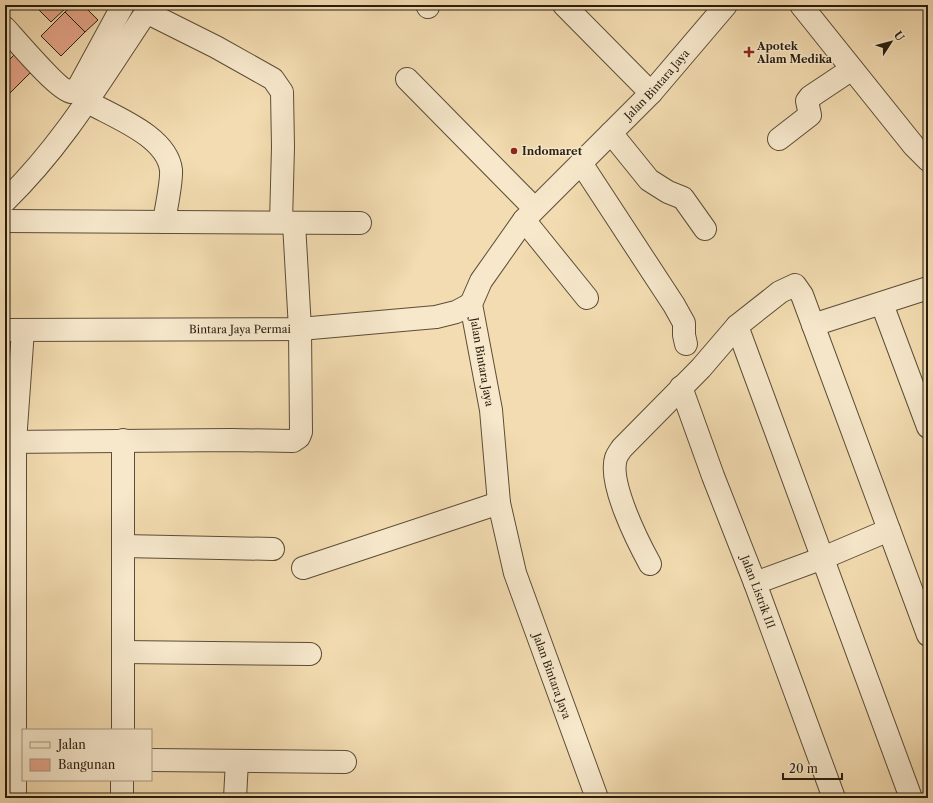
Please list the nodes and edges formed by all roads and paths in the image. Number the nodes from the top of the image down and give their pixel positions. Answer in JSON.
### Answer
{"nodes":[{"id":1,"x":123,"y":5,"type":"edge"},
{"id":2,"x":564,"y":5,"type":"edge"},
{"id":3,"x":726,"y":5,"type":"edge"},
{"id":4,"x":801,"y":5,"type":"edge"},
{"id":5,"x":149,"y":9,"type":"edge"},
{"id":6,"x":5,"y":28,"type":"edge"},
{"id":7,"x":852,"y":69,"type":"junction"},
{"id":8,"x":407,"y":79,"type":"dead end"},
{"id":9,"x":650,"y":93,"type":"junction"},
{"id":10,"x":88,"y":102,"type":"junction"},
{"id":11,"x":611,"y":134,"type":"junction"},
{"id":12,"x":779,"y":139,"type":"dead end"},
{"id":13,"x":928,"y":160,"type":"edge"},
{"id":14,"x":581,"y":163,"type":"junction"},
{"id":15,"x":5,"y":201,"type":"edge"},
{"id":16,"x":529,"y":214,"type":"junction"},
{"id":17,"x":5,"y":221,"type":"edge"},
{"id":18,"x":164,"y":222,"type":"junction"},
{"id":19,"x":287,"y":222,"type":"junction"},
{"id":20,"x":360,"y":223,"type":"dead end"},
{"id":21,"x":705,"y":229,"type":"dead end"},
{"id":22,"x":928,"y":288,"type":"edge"},
{"id":23,"x":587,"y":298,"type":"dead end"},
{"id":24,"x":471,"y":304,"type":"junction"},
{"id":25,"x":882,"y":304,"type":"junction"},
{"id":26,"x":813,"y":325,"type":"junction"},
{"id":27,"x":737,"y":326,"type":"junction"},
{"id":28,"x":300,"y":329,"type":"junction"},
{"id":29,"x":14,"y":330,"type":"edge"},
{"id":30,"x":686,"y":344,"type":"dead end"},
{"id":31,"x":681,"y":386,"type":"junction"},
{"id":32,"x":928,"y":427,"type":"edge"},
{"id":33,"x":123,"y":440,"type":"junction"},
{"id":34,"x":10,"y":442,"type":"edge"},
{"id":35,"x":499,"y":502,"type":"junction"},
{"id":36,"x":889,"y":530,"type":"junction"},
{"id":37,"x":123,"y":546,"type":"junction"},
{"id":38,"x":273,"y":549,"type":"dead end"},
{"id":39,"x":823,"y":558,"type":"junction"},
{"id":40,"x":650,"y":564,"type":"dead end"},
{"id":41,"x":303,"y":568,"type":"dead end"},
{"id":42,"x":755,"y":583,"type":"junction"},
{"id":43,"x":928,"y":635,"type":"edge"},
{"id":44,"x":123,"y":652,"type":"junction"},
{"id":45,"x":310,"y":654,"type":"dead end"},
{"id":46,"x":123,"y":729,"type":"edge"},
{"id":47,"x":14,"y":758,"type":"edge"},
{"id":48,"x":152,"y":760,"type":"edge"},
{"id":49,"x":237,"y":761,"type":"junction"},
{"id":50,"x":345,"y":762,"type":"dead end"},
{"id":51,"x":122,"y":781,"type":"edge"},
{"id":52,"x":15,"y":798,"type":"edge"},
{"id":53,"x":122,"y":798,"type":"edge"},
{"id":54,"x":235,"y":798,"type":"edge"},
{"id":55,"x":597,"y":798,"type":"edge"},
{"id":56,"x":834,"y":798,"type":"edge"},
{"id":57,"x":911,"y":798,"type":"edge"}],
"edges":[{"from":1,"to":6,"type":"street"},
{"from":2,"to":9,"type":"street"},
{"from":3,"to":9,"type":"street","name":"Jalan Bintara Jaya"},
{"from":4,"to":7,"type":"street"},
{"from":5,"to":10,"type":"street"},
{"from":5,"to":19,"type":"street"},
{"from":7,"to":12,"type":"street"},
{"from":7,"to":13,"type":"street"},
{"from":8,"to":16,"type":"street"},
{"from":9,"to":11,"type":"street","name":"Jalan Bintara Jaya"},
{"from":10,"to":15,"type":"street"},
{"from":10,"to":18,"type":"street"},
{"from":11,"to":14,"type":"street","name":"Jalan Bintara Jaya"},
{"from":11,"to":21,"type":"street"},
{"from":14,"to":16,"type":"street","name":"Jalan Bintara Jaya"},
{"from":14,"to":30,"type":"street"},
{"from":16,"to":23,"type":"street"},
{"from":16,"to":24,"type":"street","name":"Jalan Bintara Jaya"},
{"from":17,"to":18,"type":"street"},
{"from":18,"to":19,"type":"street"},
{"from":19,"to":20,"type":"street"},
{"from":19,"to":28,"type":"street"},
{"from":22,"to":25,"type":"street"},
{"from":24,"to":28,"type":"street","name":"Bintara Jaya Permai"},
{"from":24,"to":35,"type":"street","name":"Jalan Bintara Jaya"},
{"from":25,"to":26,"type":"street"},
{"from":25,"to":32,"type":"street"},
{"from":26,"to":27,"type":"street"},
{"from":26,"to":36,"type":"street"},
{"from":27,"to":31,"type":"street"},
{"from":27,"to":39,"type":"street"},
{"from":28,"to":29,"type":"street","name":"Bintara Jaya Permai"},
{"from":28,"to":33,"type":"street"},
{"from":29,"to":34,"type":"street"},
{"from":31,"to":40,"type":"street"},
{"from":31,"to":42,"type":"street","name":"Jalan Listrik III"},
{"from":33,"to":34,"type":"street"},
{"from":33,"to":37,"type":"street"},
{"from":34,"to":47,"type":"street"},
{"from":35,"to":41,"type":"street"},
{"from":35,"to":55,"type":"street","name":"Jalan Bintara Jaya"},
{"from":36,"to":39,"type":"street"},
{"from":36,"to":43,"type":"street"},
{"from":37,"to":38,"type":"street"},
{"from":37,"to":44,"type":"street"},
{"from":39,"to":42,"type":"street"},
{"from":39,"to":57,"type":"street"},
{"from":42,"to":56,"type":"street","name":"Jalan Listrik III"},
{"from":44,"to":45,"type":"street"},
{"from":44,"to":46,"type":"street"},
{"from":47,"to":52,"type":"street"},
{"from":48,"to":49,"type":"street"},
{"from":49,"to":50,"type":"street"},
{"from":49,"to":54,"type":"street"},
{"from":51,"to":53,"type":"street"}]}
